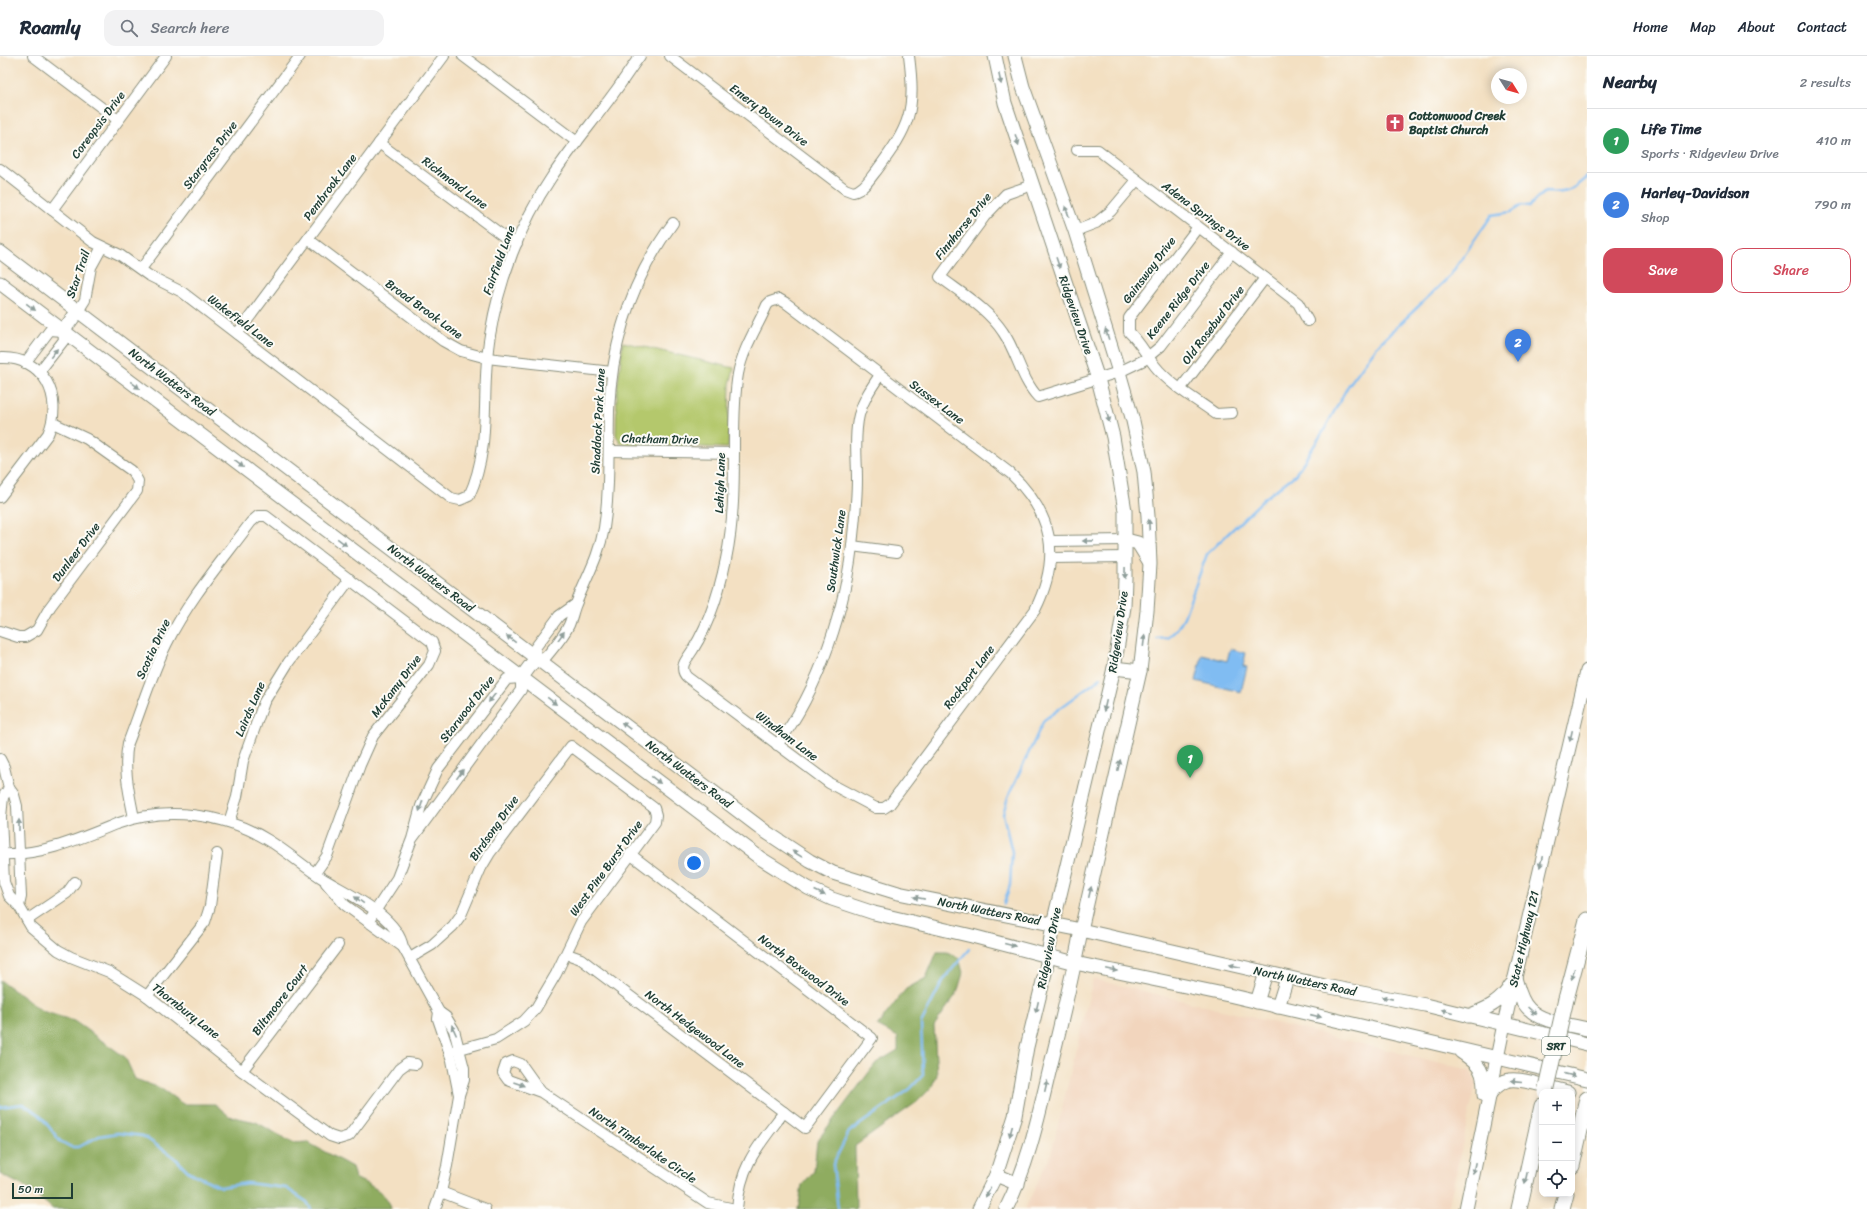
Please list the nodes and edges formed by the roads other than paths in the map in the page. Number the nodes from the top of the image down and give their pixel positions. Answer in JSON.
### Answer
{"nodes":[{"id":1,"x":34,"y":56,"type":"edge"},
{"id":2,"x":166,"y":56,"type":"edge"},
{"id":3,"x":300,"y":56,"type":"edge"},
{"id":4,"x":444,"y":56,"type":"edge"},
{"id":5,"x":463,"y":56,"type":"edge"},
{"id":6,"x":640,"y":56,"type":"edge"},
{"id":7,"x":670,"y":56,"type":"edge"},
{"id":8,"x":909,"y":56,"type":"edge"},
{"id":9,"x":995,"y":56,"type":"edge"},
{"id":10,"x":1015,"y":56,"type":"edge"},
{"id":11,"x":118,"y":120,"type":"junction"},
{"id":12,"x":379,"y":142,"type":"junction"},
{"id":13,"x":577,"y":142,"type":"junction"},
{"id":14,"x":1077,"y":150,"type":"dead end"},
{"id":15,"x":0,"y":169,"type":"edge"},
{"id":16,"x":1137,"y":180,"type":"junction"},
{"id":17,"x":1032,"y":185,"type":"junction"},
{"id":18,"x":52,"y":210,"type":"junction"},
{"id":19,"x":674,"y":223,"type":"dead end"},
{"id":20,"x":1198,"y":227,"type":"junction"},
{"id":21,"x":1074,"y":231,"type":"junction"},
{"id":22,"x":308,"y":239,"type":"junction"},
{"id":23,"x":517,"y":243,"type":"junction"},
{"id":24,"x":102,"y":246,"type":"junction"},
{"id":25,"x":0,"y":252,"type":"edge"},
{"id":26,"x":1232,"y":252,"type":"junction"},
{"id":27,"x":141,"y":270,"type":"junction"},
{"id":28,"x":940,"y":277,"type":"joint"},
{"id":29,"x":1265,"y":278,"type":"junction"},
{"id":30,"x":0,"y":284,"type":"edge"},
{"id":31,"x":776,"y":300,"type":"joint"},
{"id":32,"x":78,"y":311,"type":"junction"},
{"id":33,"x":1308,"y":321,"type":"dead end"},
{"id":34,"x":63,"y":331,"type":"junction"},
{"id":35,"x":237,"y":334,"type":"junction"},
{"id":36,"x":1148,"y":356,"type":"junction"},
{"id":37,"x":0,"y":358,"type":"edge"},
{"id":38,"x":487,"y":358,"type":"junction"},
{"id":39,"x":26,"y":363,"type":"junction"},
{"id":40,"x":39,"y":372,"type":"junction"},
{"id":41,"x":612,"y":372,"type":"junction"},
{"id":42,"x":1119,"y":372,"type":"junction"},
{"id":43,"x":880,"y":375,"type":"junction"},
{"id":44,"x":1098,"y":379,"type":"junction"},
{"id":45,"x":1181,"y":388,"type":"junction"},
{"id":46,"x":1232,"y":413,"type":"dead end"},
{"id":47,"x":53,"y":423,"type":"junction"},
{"id":48,"x":609,"y":451,"type":"junction"},
{"id":49,"x":734,"y":453,"type":"junction"},
{"id":50,"x":0,"y":497,"type":"edge"},
{"id":51,"x":460,"y":500,"type":"joint"},
{"id":52,"x":262,"y":515,"type":"joint"},
{"id":53,"x":1126,"y":540,"type":"junction"},
{"id":54,"x":852,"y":546,"type":"junction"},
{"id":55,"x":1051,"y":550,"type":"junction"},
{"id":56,"x":897,"y":552,"type":"dead end"},
{"id":57,"x":1126,"y":557,"type":"junction"},
{"id":58,"x":1150,"y":564,"type":"junction"},
{"id":59,"x":350,"y":579,"type":"junction"},
{"id":60,"x":576,"y":604,"type":"junction"},
{"id":61,"x":0,"y":631,"type":"edge"},
{"id":62,"x":536,"y":658,"type":"junction"},
{"id":63,"x":1114,"y":668,"type":"junction"},
{"id":64,"x":683,"y":670,"type":"joint"},
{"id":65,"x":1140,"y":671,"type":"junction"},
{"id":66,"x":1587,"y":671,"type":"edge"},
{"id":67,"x":521,"y":678,"type":"junction"},
{"id":68,"x":777,"y":745,"type":"junction"},
{"id":69,"x":571,"y":746,"type":"joint"},
{"id":70,"x":0,"y":759,"type":"edge"},
{"id":71,"x":9,"y":788,"type":"junction"},
{"id":72,"x":884,"y":808,"type":"joint"},
{"id":73,"x":134,"y":818,"type":"junction"},
{"id":74,"x":229,"y":822,"type":"junction"},
{"id":75,"x":412,"y":839,"type":"junction"},
{"id":76,"x":18,"y":853,"type":"junction"},
{"id":77,"x":1,"y":854,"type":"edge"},
{"id":78,"x":217,"y":854,"type":"dead end"},
{"id":79,"x":630,"y":854,"type":"junction"},
{"id":80,"x":316,"y":873,"type":"junction"},
{"id":81,"x":324,"y":880,"type":"junction"},
{"id":82,"x":76,"y":882,"type":"dead end"},
{"id":83,"x":19,"y":906,"type":"junction"},
{"id":84,"x":375,"y":912,"type":"junction"},
{"id":85,"x":27,"y":920,"type":"junction"},
{"id":86,"x":1587,"y":920,"type":"edge"},
{"id":87,"x":368,"y":922,"type":"junction"},
{"id":88,"x":1053,"y":924,"type":"junction"},
{"id":89,"x":1081,"y":930,"type":"junction"},
{"id":90,"x":338,"y":945,"type":"dead end"},
{"id":91,"x":403,"y":947,"type":"junction"},
{"id":92,"x":567,"y":954,"type":"junction"},
{"id":93,"x":1048,"y":955,"type":"junction"},
{"id":94,"x":410,"y":958,"type":"junction"},
{"id":95,"x":1075,"y":963,"type":"junction"},
{"id":96,"x":1266,"y":973,"type":"junction"},
{"id":97,"x":1515,"y":976,"type":"junction"},
{"id":98,"x":1287,"y":978,"type":"junction"},
{"id":99,"x":147,"y":996,"type":"junction"},
{"id":100,"x":1257,"y":1002,"type":"junction"},
{"id":101,"x":1278,"y":1007,"type":"junction"},
{"id":102,"x":439,"y":1012,"type":"junction"},
{"id":103,"x":1468,"y":1016,"type":"junction"},
{"id":104,"x":1504,"y":1024,"type":"junction"},
{"id":105,"x":1587,"y":1029,"type":"edge"},
{"id":106,"x":1587,"y":1044,"type":"edge"},
{"id":107,"x":1455,"y":1048,"type":"junction"},
{"id":108,"x":460,"y":1049,"type":"junction"},
{"id":109,"x":449,"y":1052,"type":"junction"},
{"id":110,"x":1497,"y":1058,"type":"junction"},
{"id":111,"x":416,"y":1064,"type":"dead end"},
{"id":112,"x":242,"y":1071,"type":"junction"},
{"id":113,"x":1587,"y":1079,"type":"edge"},
{"id":114,"x":1546,"y":1089,"type":"edge"},
{"id":115,"x":1555,"y":1089,"type":"edge"},
{"id":116,"x":541,"y":1092,"type":"dead end"},
{"id":117,"x":1489,"y":1094,"type":"junction"},
{"id":118,"x":1575,"y":1094,"type":"edge"},
{"id":119,"x":459,"y":1095,"type":"junction"},
{"id":120,"x":1587,"y":1098,"type":"edge"},
{"id":121,"x":784,"y":1112,"type":"junction"},
{"id":122,"x":1539,"y":1118,"type":"edge"},
{"id":123,"x":805,"y":1128,"type":"joint"},
{"id":124,"x":1482,"y":1133,"type":"junction"},
{"id":125,"x":1573,"y":1161,"type":"edge"},
{"id":126,"x":996,"y":1175,"type":"junction"},
{"id":127,"x":1018,"y":1184,"type":"junction"},
{"id":128,"x":441,"y":1192,"type":"junction"},
{"id":129,"x":1565,"y":1197,"type":"edge"},
{"id":130,"x":436,"y":1209,"type":"edge"},
{"id":131,"x":485,"y":1209,"type":"edge"},
{"id":132,"x":736,"y":1209,"type":"edge"},
{"id":133,"x":979,"y":1209,"type":"edge"},
{"id":134,"x":1006,"y":1209,"type":"edge"},
{"id":135,"x":1466,"y":1209,"type":"edge"},
{"id":136,"x":1519,"y":1209,"type":"edge"},
{"id":137,"x":1562,"y":1209,"type":"edge"}],
"edges":[{"from":1,"to":11,"type":"street"},
{"from":2,"to":11,"type":"street","name":"Coreopsis Drive"},
{"from":3,"to":27,"type":"street","name":"Stargrass Drive"},
{"from":4,"to":12,"type":"street","name":"Pembrook Lane"},
{"from":5,"to":13,"type":"street"},
{"from":6,"to":13,"type":"street","name":"Fairfield Lane"},
{"from":7,"to":8,"type":"street","name":"Emery Down Drive"},
{"from":9,"to":17,"type":"main road","name":"Ridgeview Drive","one_way":true},
{"from":21,"to":10,"type":"main road","name":"Ridgeview Drive","one_way":true},
{"from":11,"to":18,"type":"street","name":"Coreopsis Drive"},
{"from":12,"to":22,"type":"street","name":"Pembrook Lane"},
{"from":12,"to":23,"type":"street","name":"Richmond Lane"},
{"from":13,"to":23,"type":"street","name":"Fairfield Lane"},
{"from":14,"to":16,"type":"street","name":"Adena Springs Drive"},
{"from":15,"to":18,"type":"street","name":"Wakefield Lane"},
{"from":16,"to":20,"type":"street","name":"Adena Springs Drive"},
{"from":16,"to":21,"type":"street"},
{"from":17,"to":28,"type":"street","name":"Finnhorse Drive"},
{"from":17,"to":44,"type":"main road","name":"Ridgeview Drive","one_way":true},
{"from":18,"to":24,"type":"street","name":"Wakefield Lane"},
{"from":19,"to":41,"type":"street","name":"Shaddock Park Lane"},
{"from":20,"to":26,"type":"street","name":"Adena Springs Drive"},
{"from":20,"to":36,"type":"street","name":"Gainsway Drive"},
{"from":42,"to":21,"type":"main road","name":"Ridgeview Drive","one_way":true},
{"from":22,"to":35,"type":"street","name":"Pembrook Lane"},
{"from":22,"to":38,"type":"street","name":"Broad Brook Lane"},
{"from":23,"to":38,"type":"street","name":"Fairfield Lane"},
{"from":24,"to":27,"type":"street","name":"Wakefield Lane"},
{"from":24,"to":32,"type":"street","name":"Star Trail"},
{"from":25,"to":32,"type":"main road","name":"North Watters Road"},
{"from":26,"to":29,"type":"street","name":"Adena Springs Drive"},
{"from":26,"to":36,"type":"street","name":"Keene Ridge Drive"},
{"from":27,"to":35,"type":"street","name":"Wakefield Lane"},
{"from":28,"to":44,"type":"street","name":"Keene Ridge Drive"},
{"from":29,"to":33,"type":"street","name":"Adena Springs Drive"},
{"from":29,"to":45,"type":"street","name":"Old Rosebud Drive"},
{"from":30,"to":34,"type":"main road","name":"North Watters Road","one_way":true},
{"from":31,"to":43,"type":"street","name":"Sussex Lane"},
{"from":31,"to":49,"type":"street","name":"Lehigh Lane"},
{"from":32,"to":34,"type":"main road"},
{"from":62,"to":32,"type":"main road","name":"North Watters Road","one_way":true},
{"from":34,"to":39,"type":"street"},
{"from":40,"to":34,"type":"street","one_way":true},
{"from":34,"to":67,"type":"main road","name":"North Watters Road","one_way":true},
{"from":35,"to":51,"type":"street","name":"Wakefield Lane"},
{"from":36,"to":42,"type":"street","name":"Keene Ridge Drive"},
{"from":36,"to":45,"type":"street"},
{"from":37,"to":39,"type":"street"},
{"from":38,"to":41,"type":"street","name":"Broad Brook Lane"},
{"from":38,"to":51,"type":"street","name":"Fairfield Lane"},
{"from":39,"to":40,"type":"street"},
{"from":40,"to":47,"type":"street"},
{"from":41,"to":48,"type":"street","name":"Shaddock Park Lane"},
{"from":42,"to":44,"type":"street","name":"Keene Ridge Drive"},
{"from":58,"to":42,"type":"main road","name":"Ridgeview Drive","one_way":true},
{"from":43,"to":54,"type":"street","name":"Southwick Lane"},
{"from":43,"to":55,"type":"street","name":"Sussex Lane"},
{"from":44,"to":53,"type":"main road","name":"Ridgeview Drive","one_way":true},
{"from":45,"to":46,"type":"street"},
{"from":47,"to":50,"type":"street"},
{"from":47,"to":61,"type":"street","name":"Dunleer Drive"},
{"from":48,"to":49,"type":"street","name":"Chatham Drive"},
{"from":48,"to":60,"type":"street","name":"Shaddock Park Lane"},
{"from":49,"to":64,"type":"street","name":"Lehigh Lane"},
{"from":52,"to":59,"type":"street","name":"McKamy Drive"},
{"from":52,"to":73,"type":"street","name":"Scotia Drive"},
{"from":53,"to":55,"type":"street","one_way":true},
{"from":53,"to":57,"type":"main road","name":"Ridgeview Drive"},
{"from":53,"to":58,"type":"main road"},
{"from":54,"to":56,"type":"street"},
{"from":54,"to":68,"type":"street","name":"Southwick Lane"},
{"from":55,"to":57,"type":"street"},
{"from":55,"to":72,"type":"street","name":"Rockport Lane"},
{"from":57,"to":63,"type":"main road","name":"Ridgeview Drive","one_way":true},
{"from":65,"to":58,"type":"main road","name":"Ridgeview Drive","one_way":true},
{"from":59,"to":74,"type":"street","name":"Lairds Lane"},
{"from":59,"to":80,"type":"street","name":"McKamy Drive"},
{"from":60,"to":62,"type":"street","name":"Shaddock Park Lane"},
{"from":62,"to":60,"type":"street","name":"Shaddock Park Lane","one_way":true},
{"from":62,"to":67,"type":"main road"},
{"from":88,"to":62,"type":"main road","name":"North Watters Road","one_way":true},
{"from":63,"to":65,"type":"main road"},
{"from":63,"to":88,"type":"main road","name":"Ridgeview Drive","one_way":true},
{"from":64,"to":68,"type":"street","name":"Windham Lane"},
{"from":89,"to":65,"type":"main road","name":"Ridgeview Drive","one_way":true},
{"from":66,"to":97,"type":"main road","name":"State Highway 121","one_way":true},
{"from":75,"to":67,"type":"street","name":"Starwood Drive","one_way":true},
{"from":67,"to":75,"type":"street","name":"Starwood Drive","one_way":true},
{"from":67,"to":93,"type":"main road","name":"North Watters Road","one_way":true},
{"from":68,"to":72,"type":"street","name":"Windham Lane"},
{"from":69,"to":79,"type":"street","name":"West Pine Burst Drive"},
{"from":69,"to":94,"type":"street","name":"Birdsong Drive"},
{"from":70,"to":71,"type":"street"},
{"from":76,"to":71,"type":"street","one_way":true},
{"from":71,"to":77,"type":"street","name":"Thornbury Lane"},
{"from":73,"to":74,"type":"street"},
{"from":73,"to":76,"type":"street"},
{"from":74,"to":80,"type":"street"},
{"from":75,"to":84,"type":"street","name":"Starwood Drive"},
{"from":76,"to":77,"type":"street"},
{"from":76,"to":83,"type":"street"},
{"from":77,"to":83,"type":"street","name":"Thornbury Lane"},
{"from":78,"to":99,"type":"street"},
{"from":79,"to":92,"type":"street","name":"West Pine Burst Drive"},
{"from":79,"to":123,"type":"street","name":"North Boxwood Drive"},
{"from":80,"to":81,"type":"street"},
{"from":84,"to":81,"type":"street","one_way":true},
{"from":81,"to":87,"type":"street"},
{"from":82,"to":85,"type":"street"},
{"from":83,"to":85,"type":"street","name":"Thornbury Lane"},
{"from":84,"to":87,"type":"street","name":"Starwood Drive"},
{"from":84,"to":91,"type":"street"},
{"from":85,"to":99,"type":"street","name":"Thornbury Lane"},
{"from":86,"to":114,"type":"highway","number":"SRT","one_way":true,"bridge":true},
{"from":87,"to":91,"type":"street"},
{"from":88,"to":89,"type":"main road","name":"North Watters Road"},
{"from":88,"to":93,"type":"main road","name":"Ridgeview Drive"},
{"from":89,"to":95,"type":"main road","name":"Ridgeview Drive"},
{"from":96,"to":89,"type":"main road","name":"North Watters Road","one_way":true},
{"from":90,"to":112,"type":"street","name":"Biltmoore Court"},
{"from":91,"to":94,"type":"street"},
{"from":92,"to":108,"type":"street","name":"West Pine Burst Drive"},
{"from":92,"to":121,"type":"street","name":"North Hedgewood Lane"},
{"from":93,"to":95,"type":"main road","name":"North Watters Road"},
{"from":93,"to":126,"type":"main road","name":"Ridgeview Drive","one_way":true},
{"from":94,"to":102,"type":"street"},
{"from":95,"to":100,"type":"main road","name":"North Watters Road","one_way":true},
{"from":127,"to":95,"type":"main road","name":"Ridgeview Drive","one_way":true},
{"from":96,"to":98,"type":"main road","name":"North Watters Road"},
{"from":96,"to":100,"type":"main road"},
{"from":97,"to":103,"type":"main road"},
{"from":97,"to":104,"type":"main road","name":"State Highway 121"},
{"from":97,"to":105,"type":"main road","one_way":true},
{"from":98,"to":101,"type":"main road"},
{"from":103,"to":98,"type":"main road","name":"North Watters Road","one_way":true},
{"from":99,"to":112,"type":"street","name":"Thornbury Lane"},
{"from":100,"to":101,"type":"main road","name":"North Watters Road"},
{"from":101,"to":107,"type":"main road","name":"North Watters Road","one_way":true},
{"from":108,"to":102,"type":"street","one_way":true},
{"from":102,"to":109,"type":"street"},
{"from":103,"to":104,"type":"main road","name":"North Watters Road"},
{"from":104,"to":106,"type":"main road","name":"North Watters Road"},
{"from":104,"to":110,"type":"main road","name":"State Highway 121"},
{"from":107,"to":110,"type":"main road","name":"North Watters Road"},
{"from":107,"to":124,"type":"main road"},
{"from":108,"to":109,"type":"street","name":"West Pine Burst Drive"},
{"from":108,"to":119,"type":"street"},
{"from":109,"to":119,"type":"street"},
{"from":110,"to":113,"type":"main road","name":"North Watters Road","one_way":true},
{"from":110,"to":117,"type":"main road","name":"State Highway 121"},
{"from":111,"to":112,"type":"street","name":"Thornbury Lane"},
{"from":115,"to":117,"type":"main road","one_way":true},
{"from":116,"to":132,"type":"street","name":"North Timberlake Circle"},
{"from":117,"to":124,"type":"main road","name":"State Highway 121"},
{"from":118,"to":120,"type":"main road"},
{"from":119,"to":128,"type":"street"},
{"from":120,"to":125,"type":"highway"},
{"from":121,"to":123,"type":"street","name":"North Hedgewood Lane"},
{"from":121,"to":132,"type":"street"},
{"from":122,"to":136,"type":"highway","one_way":true},
{"from":124,"to":135,"type":"main road","name":"State Highway 121","one_way":true},
{"from":126,"to":127,"type":"main road"},
{"from":126,"to":133,"type":"main road","name":"Ridgeview Drive","one_way":true},
{"from":127,"to":134,"type":"main road","name":"Ridgeview Drive"},
{"from":128,"to":130,"type":"street"},
{"from":128,"to":131,"type":"street"},
{"from":129,"to":137,"type":"highway"}]}
